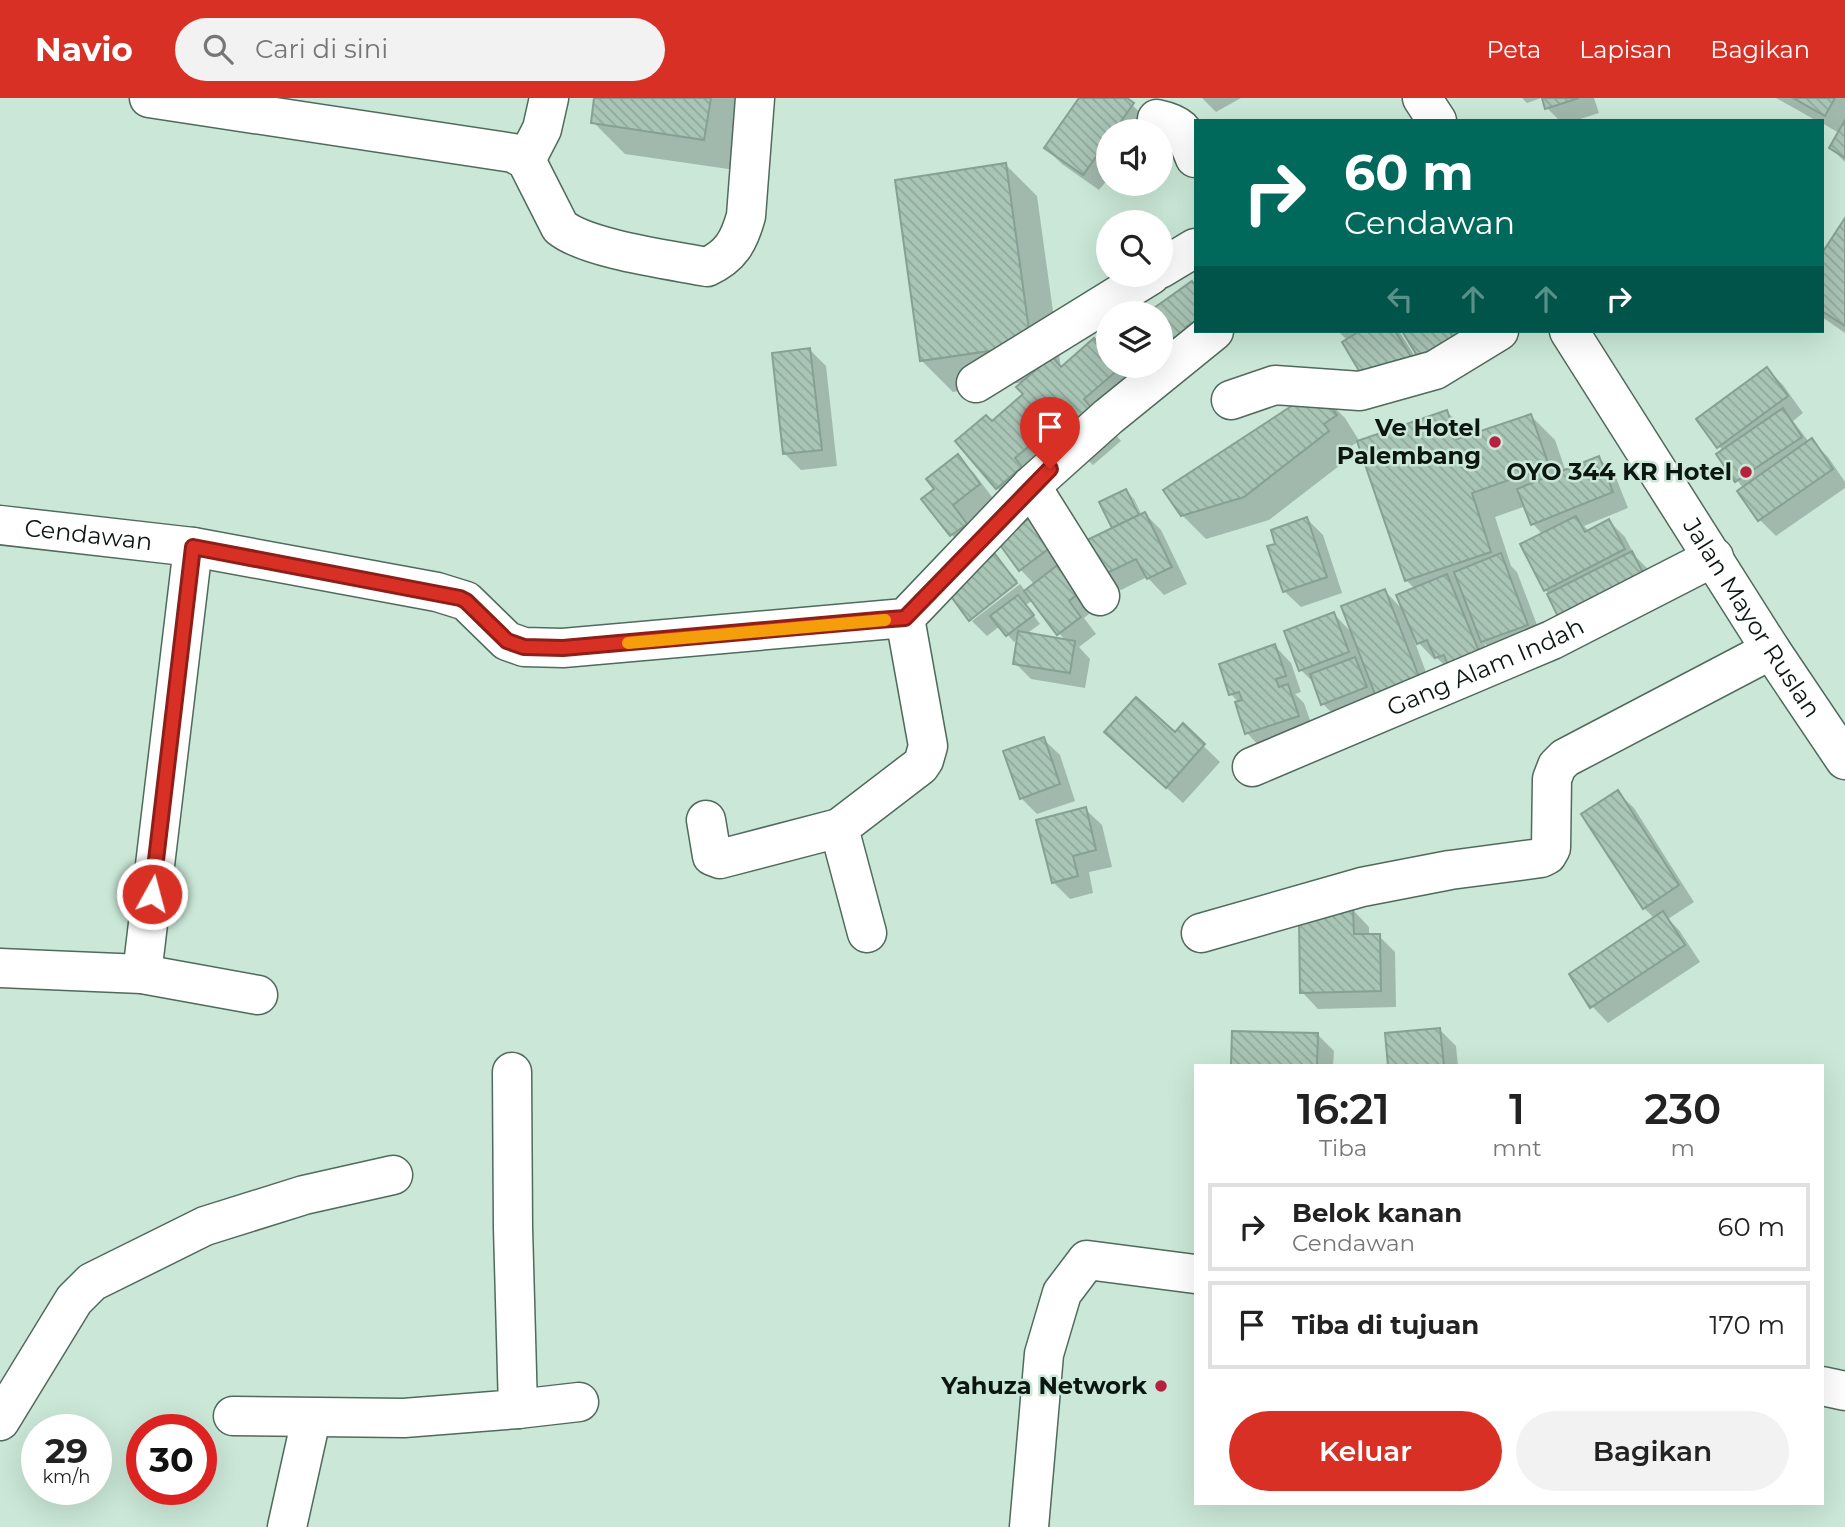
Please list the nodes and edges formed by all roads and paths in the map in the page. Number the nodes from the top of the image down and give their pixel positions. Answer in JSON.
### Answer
{"nodes":[{"id":1,"x":149,"y":98,"type":"edge"},
{"id":2,"x":549,"y":98,"type":"edge"},
{"id":3,"x":755,"y":98,"type":"edge"},
{"id":4,"x":1173,"y":123,"type":"edge"},
{"id":5,"x":1194,"y":156,"type":"edge"},
{"id":6,"x":526,"y":160,"type":"junction"},
{"id":7,"x":1194,"y":249,"type":"edge"},
{"id":8,"x":1173,"y":261,"type":"edge"},
{"id":9,"x":1132,"y":287,"type":"edge"},
{"id":10,"x":1212,"y":333,"type":"edge"},
{"id":11,"x":1496,"y":333,"type":"edge"},
{"id":12,"x":1570,"y":333,"type":"edge"},
{"id":13,"x":976,"y":383,"type":"dead end"},
{"id":14,"x":1231,"y":400,"type":"dead end"},
{"id":15,"x":1031,"y":486,"type":"junction"},
{"id":16,"x":0,"y":525,"type":"edge"},
{"id":17,"x":193,"y":547,"type":"junction"},
{"id":18,"x":1714,"y":557,"type":"junction"},
{"id":19,"x":1100,"y":596,"type":"dead end"},
{"id":20,"x":905,"y":618,"type":"junction"},
{"id":21,"x":1771,"y":650,"type":"junction"},
{"id":22,"x":1845,"y":760,"type":"edge"},
{"id":23,"x":1252,"y":767,"type":"dead end"},
{"id":24,"x":706,"y":820,"type":"dead end"},
{"id":25,"x":839,"y":828,"type":"junction"},
{"id":26,"x":867,"y":933,"type":"dead end"},
{"id":27,"x":1201,"y":933,"type":"dead end"},
{"id":28,"x":0,"y":968,"type":"edge"},
{"id":29,"x":142,"y":974,"type":"junction"},
{"id":30,"x":258,"y":995,"type":"dead end"},
{"id":31,"x":512,"y":1072,"type":"dead end"},
{"id":32,"x":393,"y":1175,"type":"dead end"},
{"id":33,"x":1194,"y":1273,"type":"edge"},
{"id":34,"x":1824,"y":1386,"type":"edge"},
{"id":35,"x":1845,"y":1391,"type":"edge"},
{"id":36,"x":579,"y":1402,"type":"dead end"},
{"id":37,"x":519,"y":1409,"type":"junction"},
{"id":38,"x":233,"y":1416,"type":"dead end"},
{"id":39,"x":310,"y":1419,"type":"junction"},
{"id":40,"x":0,"y":1421,"type":"edge"},
{"id":41,"x":287,"y":1527,"type":"edge"},
{"id":42,"x":1029,"y":1527,"type":"edge"}],
"edges":[{"from":1,"to":6,"type":"street"},
{"from":2,"to":6,"type":"street"},
{"from":3,"to":6,"type":"street"},
{"from":4,"to":5,"type":"street"},
{"from":7,"to":8,"type":"street"},
{"from":9,"to":13,"type":"street"},
{"from":10,"to":15,"type":"street"},
{"from":11,"to":14,"type":"street"},
{"from":12,"to":18,"type":"street","name":"Jalan Mayor Ruslan"},
{"from":15,"to":19,"type":"street"},
{"from":15,"to":20,"type":"street"},
{"from":16,"to":17,"type":"street","name":"Cendawan"},
{"from":17,"to":20,"type":"street","name":"Cendawan"},
{"from":17,"to":29,"type":"street"},
{"from":18,"to":21,"type":"street","name":"Jalan Mayor Ruslan"},
{"from":18,"to":23,"type":"street","name":"Gang Alam Indah"},
{"from":20,"to":25,"type":"street"},
{"from":21,"to":22,"type":"street","name":"Jalan Mayor Ruslan"},
{"from":21,"to":27,"type":"street"},
{"from":24,"to":25,"type":"street"},
{"from":25,"to":26,"type":"street"},
{"from":28,"to":29,"type":"street"},
{"from":29,"to":30,"type":"street"},
{"from":31,"to":37,"type":"street"},
{"from":32,"to":40,"type":"street"},
{"from":33,"to":42,"type":"street"},
{"from":34,"to":35,"type":"street"},
{"from":36,"to":37,"type":"street"},
{"from":37,"to":39,"type":"street"},
{"from":38,"to":39,"type":"street"},
{"from":39,"to":41,"type":"street"}]}
